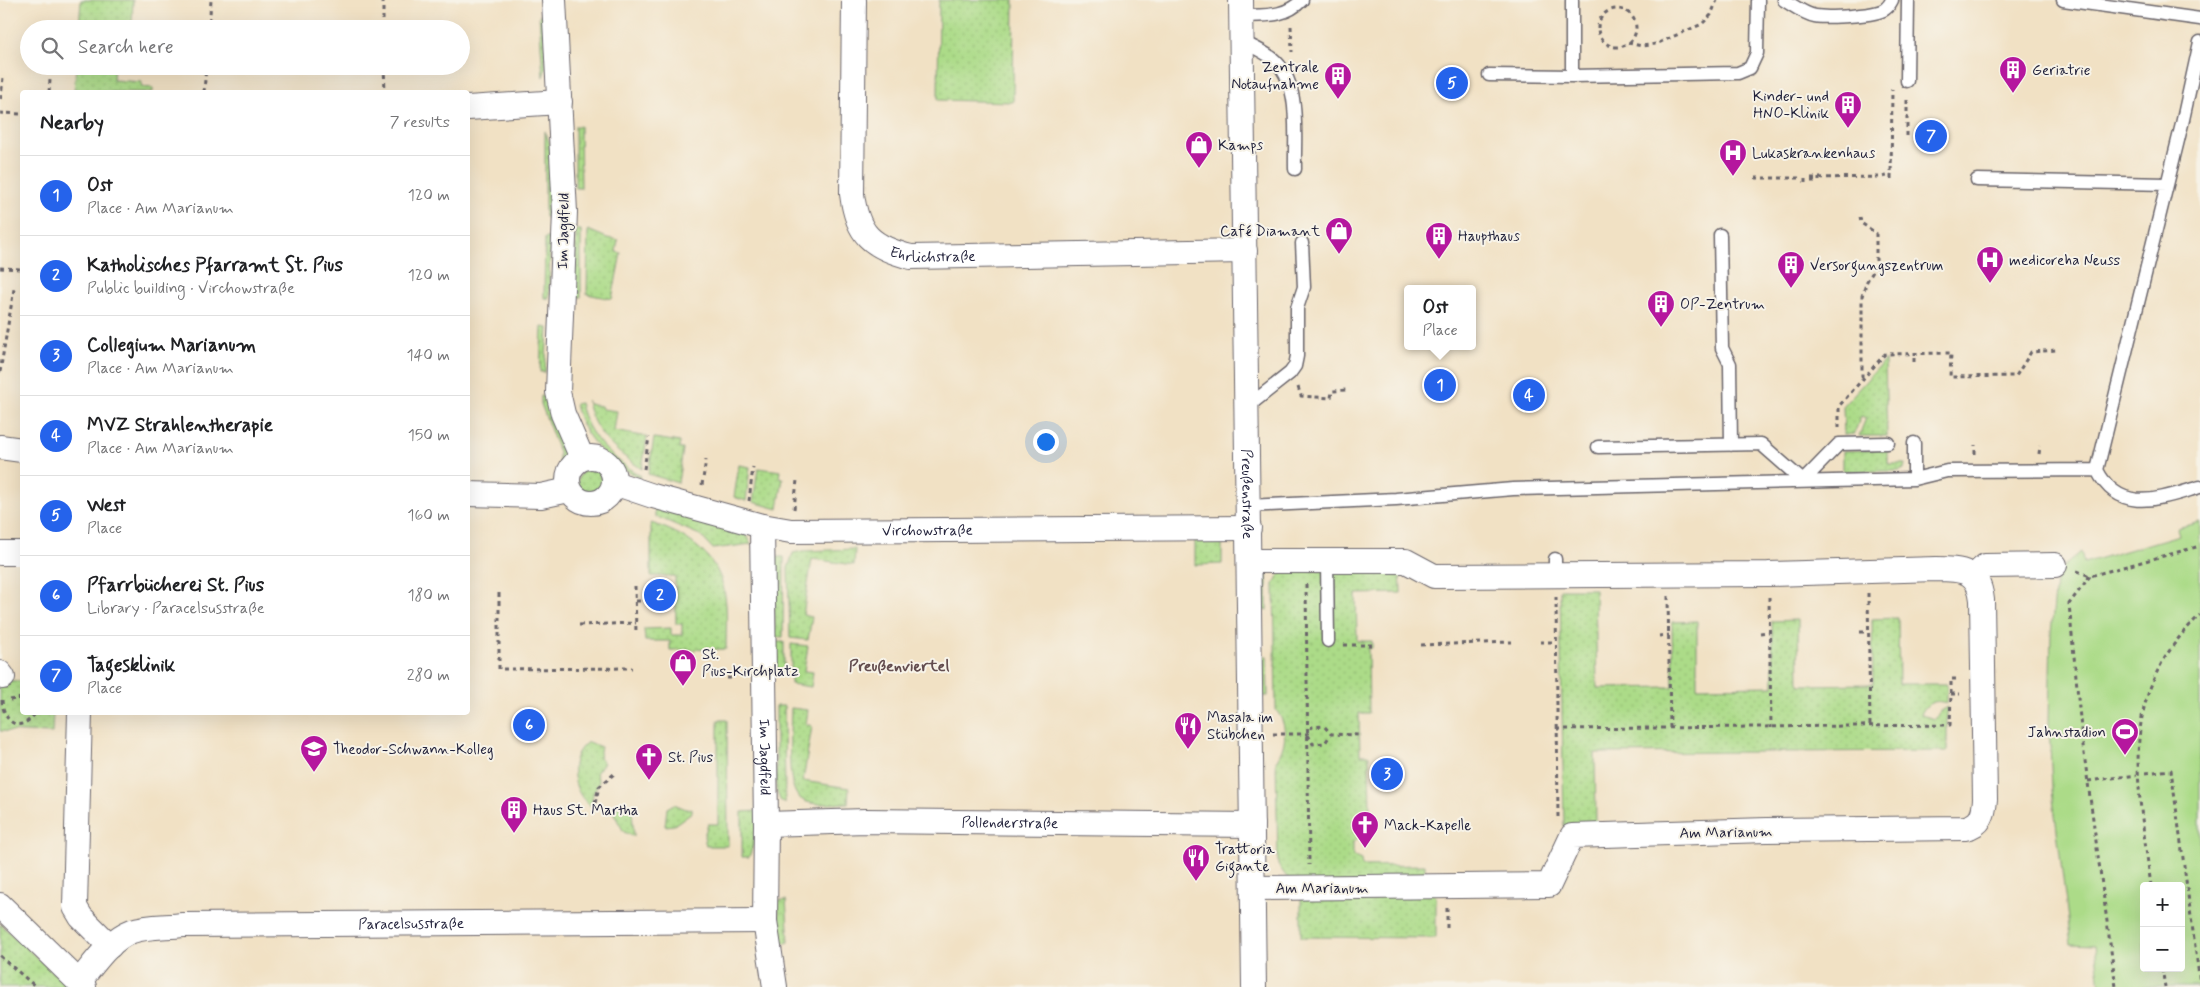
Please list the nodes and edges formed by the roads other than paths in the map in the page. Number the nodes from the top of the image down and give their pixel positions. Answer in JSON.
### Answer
{"nodes":[{"id":1,"x":554,"y":0,"type":"edge"},
{"id":2,"x":854,"y":0,"type":"edge"},
{"id":3,"x":1302,"y":0,"type":"edge"},
{"id":4,"x":1572,"y":0,"type":"edge"},
{"id":5,"x":1758,"y":0,"type":"edge"},
{"id":6,"x":1784,"y":0,"type":"edge"},
{"id":7,"x":1892,"y":0,"type":"edge"},
{"id":8,"x":1908,"y":0,"type":"edge"},
{"id":9,"x":2062,"y":0,"type":"edge"},
{"id":10,"x":1241,"y":8,"type":"edge"},
{"id":11,"x":2200,"y":19,"type":"edge"},
{"id":12,"x":1241,"y":41,"type":"junction"},
{"id":13,"x":2200,"y":42,"type":"edge"},
{"id":14,"x":1490,"y":75,"type":"dead end"},
{"id":15,"x":1572,"y":76,"type":"junction"},
{"id":16,"x":1908,"y":81,"type":"road end"},
{"id":17,"x":560,"y":102,"type":"junction"},
{"id":18,"x":470,"y":108,"type":"edge"},
{"id":19,"x":1295,"y":169,"type":"dead end"},
{"id":20,"x":1977,"y":180,"type":"dead end"},
{"id":21,"x":2168,"y":184,"type":"junction"},
{"id":22,"x":1720,"y":235,"type":"dead end"},
{"id":23,"x":1302,"y":243,"type":"dead end"},
{"id":24,"x":1245,"y":251,"type":"junction"},
{"id":25,"x":1247,"y":407,"type":"junction"},
{"id":26,"x":1888,"y":443,"type":"dead end"},
{"id":27,"x":1914,"y":443,"type":"dead end"},
{"id":28,"x":1731,"y":445,"type":"junction"},
{"id":29,"x":0,"y":447,"type":"edge"},
{"id":30,"x":1598,"y":447,"type":"dead end"},
{"id":31,"x":20,"y":450,"type":"edge"},
{"id":32,"x":582,"y":458,"type":"junction"},
{"id":33,"x":2097,"y":470,"type":"junction"},
{"id":34,"x":1914,"y":479,"type":"junction"},
{"id":35,"x":1803,"y":481,"type":"junction"},
{"id":36,"x":614,"y":483,"type":"junction"},
{"id":37,"x":2200,"y":487,"type":"edge"},
{"id":38,"x":569,"y":490,"type":"junction"},
{"id":39,"x":470,"y":494,"type":"edge"},
{"id":40,"x":1249,"y":517,"type":"junction"},
{"id":41,"x":762,"y":526,"type":"junction"},
{"id":42,"x":0,"y":553,"type":"edge"},
{"id":43,"x":20,"y":554,"type":"edge"},
{"id":44,"x":1249,"y":561,"type":"junction"},
{"id":45,"x":1316,"y":561,"type":"junction"},
{"id":46,"x":2054,"y":565,"type":"dead end"},
{"id":47,"x":1973,"y":577,"type":"junction"},
{"id":48,"x":1328,"y":641,"type":"dead end"},
{"id":49,"x":80,"y":715,"type":"edge"},
{"id":50,"x":766,"y":824,"type":"junction"},
{"id":51,"x":1252,"y":825,"type":"junction"},
{"id":52,"x":1253,"y":888,"type":"junction"},
{"id":53,"x":0,"y":905,"type":"edge"},
{"id":54,"x":764,"y":921,"type":"junction"},
{"id":55,"x":110,"y":946,"type":"junction"},
{"id":56,"x":82,"y":984,"type":"edge"},
{"id":57,"x":776,"y":987,"type":"edge"},
{"id":58,"x":1254,"y":987,"type":"edge"}],
"edges":[{"from":1,"to":17,"type":"street","name":"Im Jagdfeld"},
{"from":2,"to":24,"type":"street","name":"Ehrlichstraße"},
{"from":3,"to":10,"type":"lane"},
{"from":4,"to":15,"type":"lane"},
{"from":5,"to":15,"type":"lane"},
{"from":6,"to":7,"type":"lane"},
{"from":8,"to":16,"type":"lane"},
{"from":9,"to":11,"type":"lane"},
{"from":10,"to":12,"type":"street","name":"Preußenstraße"},
{"from":12,"to":19,"type":"lane"},
{"from":12,"to":24,"type":"street","name":"Preußenstraße"},
{"from":13,"to":21,"type":"lane"},
{"from":14,"to":15,"type":"lane"},
{"from":17,"to":18,"type":"street"},
{"from":17,"to":32,"type":"street","name":"Im Jagdfeld"},
{"from":20,"to":21,"type":"lane"},
{"from":21,"to":33,"type":"lane"},
{"from":22,"to":28,"type":"lane"},
{"from":23,"to":25,"type":"lane"},
{"from":24,"to":25,"type":"street","name":"Preußenstraße"},
{"from":25,"to":40,"type":"street","name":"Preußenstraße"},
{"from":26,"to":35,"type":"lane"},
{"from":27,"to":34,"type":"lane"},
{"from":28,"to":30,"type":"lane"},
{"from":28,"to":35,"type":"lane"},
{"from":29,"to":31,"type":"street"},
{"from":32,"to":36,"type":"street"},
{"from":32,"to":38,"type":"street"},
{"from":33,"to":34,"type":"lane"},
{"from":33,"to":37,"type":"lane"},
{"from":34,"to":35,"type":"lane"},
{"from":35,"to":40,"type":"lane"},
{"from":36,"to":38,"type":"street"},
{"from":36,"to":41,"type":"street","name":"Virchowstraße"},
{"from":38,"to":39,"type":"street"},
{"from":40,"to":41,"type":"street","name":"Virchowstraße"},
{"from":40,"to":44,"type":"street","name":"Preußenstraße"},
{"from":41,"to":50,"type":"street","name":"Im Jagdfeld"},
{"from":42,"to":43,"type":"street"},
{"from":44,"to":45,"type":"street"},
{"from":44,"to":51,"type":"street","name":"Preußenstraße"},
{"from":45,"to":47,"type":"street"},
{"from":45,"to":48,"type":"lane"},
{"from":46,"to":47,"type":"street"},
{"from":47,"to":52,"type":"street","name":"Am Marianum"},
{"from":49,"to":55,"type":"street"},
{"from":50,"to":51,"type":"street","name":"Pollenderstraße"},
{"from":50,"to":54,"type":"street","name":"Im Jagdfeld"},
{"from":51,"to":52,"type":"street","name":"Preußenstraße"},
{"from":52,"to":58,"type":"street","name":"Preußenstraße"},
{"from":53,"to":56,"type":"street"},
{"from":54,"to":55,"type":"street","name":"Paracelsusstraße"},
{"from":54,"to":57,"type":"street","name":"Im Jagdfeld"},
{"from":55,"to":56,"type":"street","name":"Paracelsusstraße"}]}
